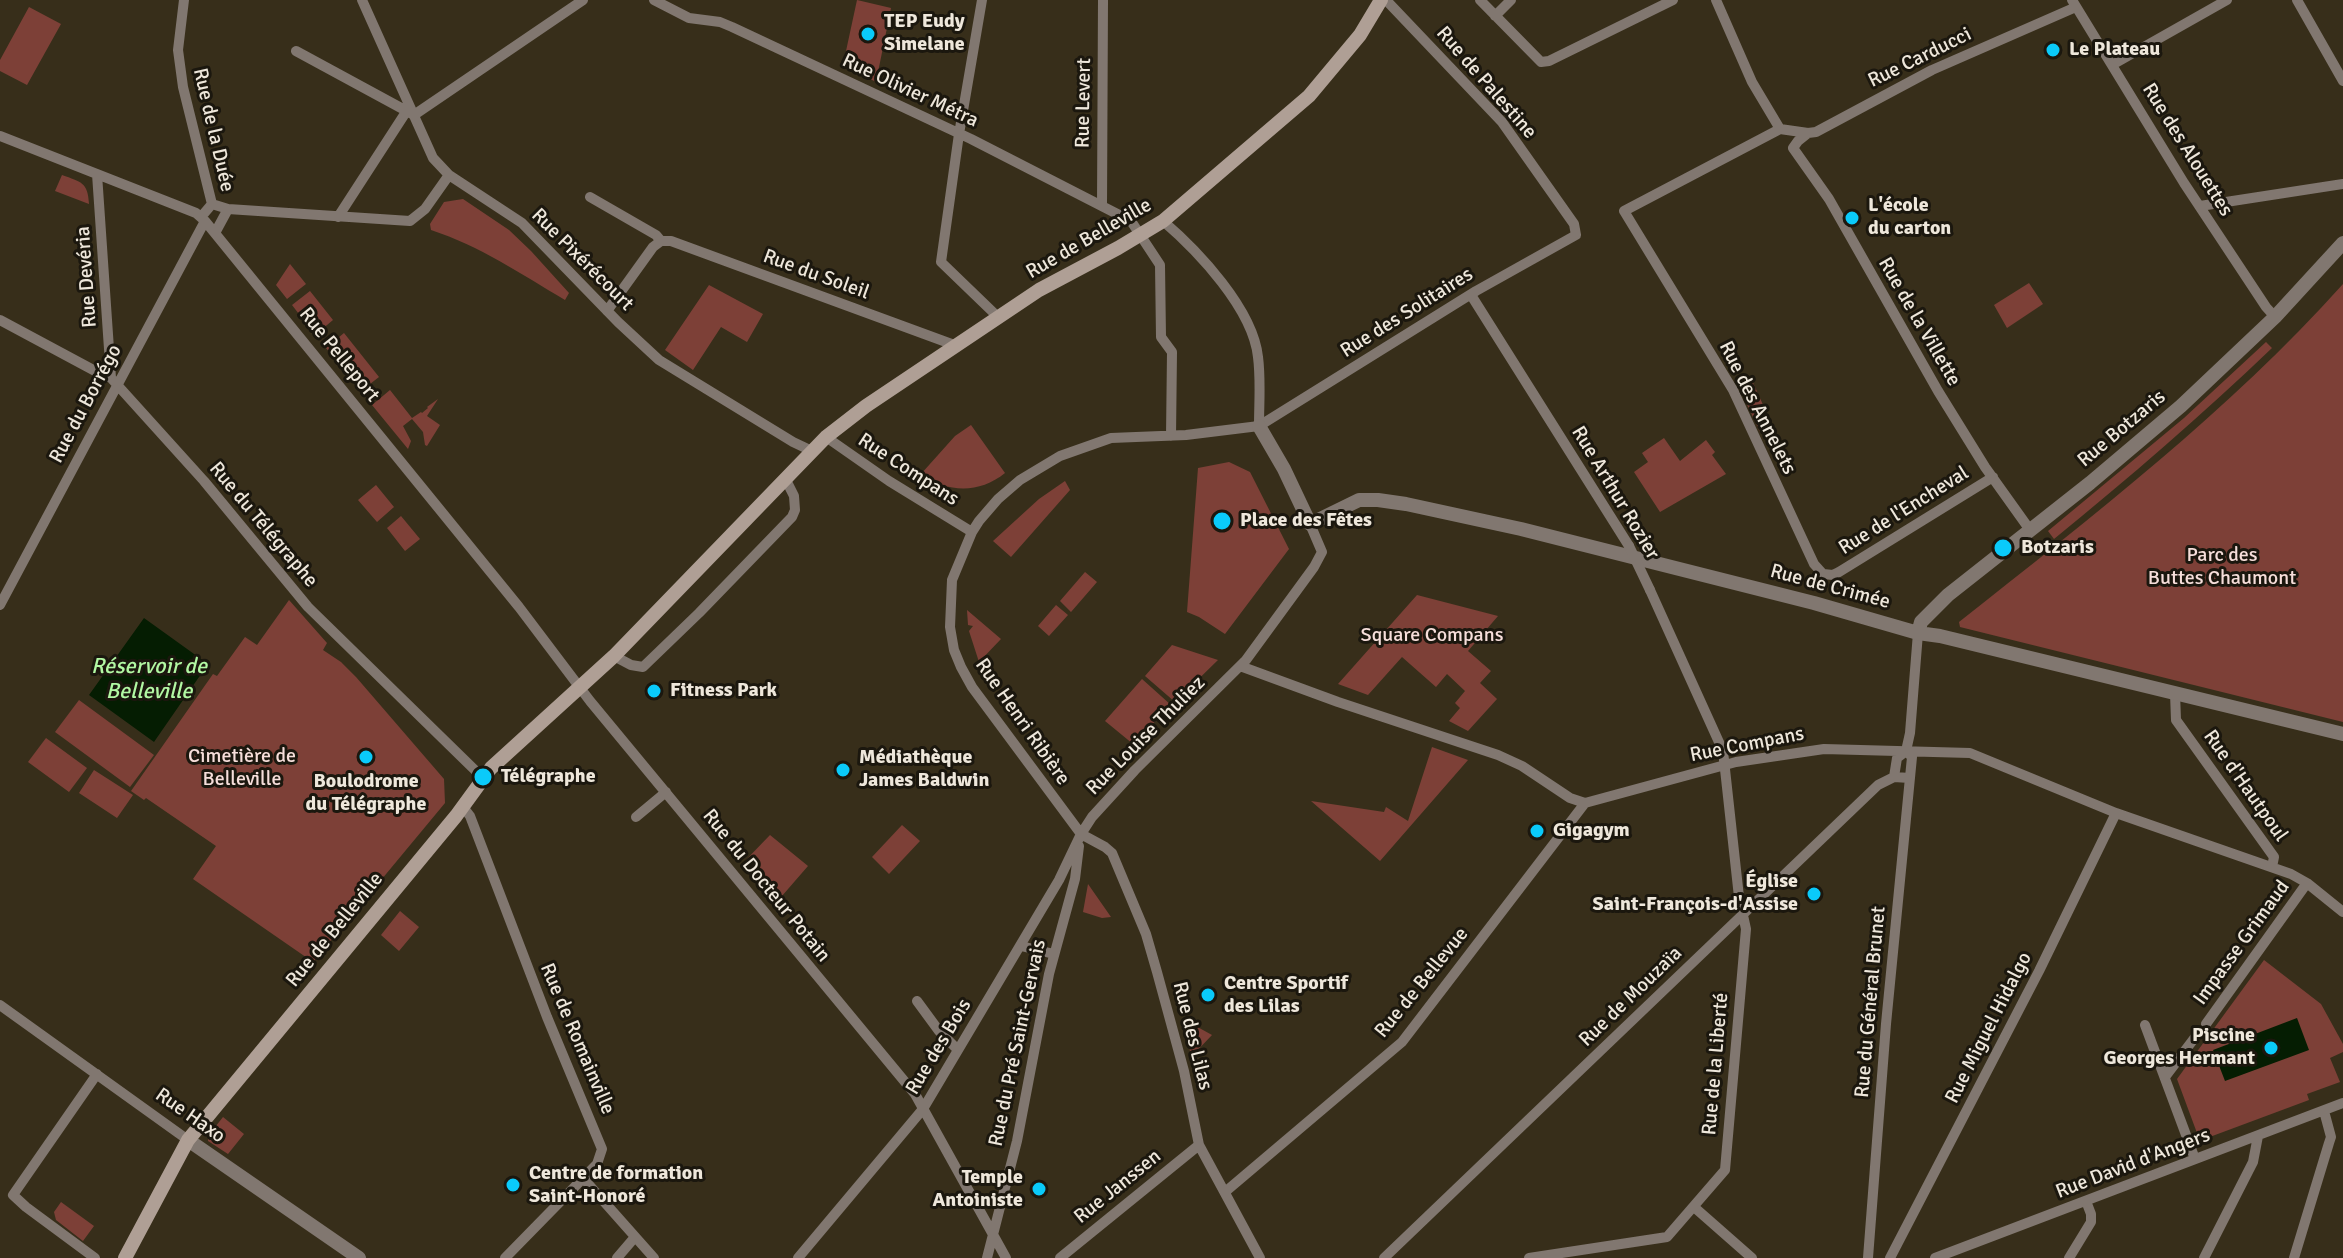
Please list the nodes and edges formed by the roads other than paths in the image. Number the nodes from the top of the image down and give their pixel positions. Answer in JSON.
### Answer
{"nodes":[{"id":1,"x":184,"y":0,"type":"edge"},
{"id":2,"x":362,"y":0,"type":"edge"},
{"id":3,"x":583,"y":0,"type":"edge"},
{"id":4,"x":654,"y":0,"type":"edge"},
{"id":5,"x":982,"y":0,"type":"edge"},
{"id":6,"x":1103,"y":0,"type":"edge"},
{"id":7,"x":1384,"y":0,"type":"edge"},
{"id":8,"x":1480,"y":0,"type":"edge"},
{"id":9,"x":1511,"y":0,"type":"edge"},
{"id":10,"x":1673,"y":0,"type":"edge"},
{"id":11,"x":1716,"y":0,"type":"edge"},
{"id":12,"x":2227,"y":0,"type":"edge"},
{"id":13,"x":2297,"y":0,"type":"edge"},
{"id":14,"x":2074,"y":3,"type":"edge"},
{"id":15,"x":1495,"y":16,"type":"junction"},
{"id":16,"x":296,"y":51,"type":"dead end"},
{"id":17,"x":2112,"y":65,"type":"junction"},
{"id":18,"x":2343,"y":81,"type":"edge"},
{"id":19,"x":410,"y":113,"type":"junction"},
{"id":20,"x":1780,"y":129,"type":"junction"},
{"id":21,"x":1808,"y":133,"type":"junction"},
{"id":22,"x":959,"y":134,"type":"junction"},
{"id":23,"x":0,"y":136,"type":"edge"},
{"id":24,"x":97,"y":174,"type":"junction"},
{"id":25,"x":449,"y":175,"type":"junction"},
{"id":26,"x":2343,"y":184,"type":"edge"},
{"id":27,"x":590,"y":197,"type":"dead end"},
{"id":28,"x":212,"y":204,"type":"junction"},
{"id":29,"x":1102,"y":206,"type":"junction"},
{"id":30,"x":2200,"y":206,"type":"junction"},
{"id":31,"x":228,"y":209,"type":"junction"},
{"id":32,"x":338,"y":217,"type":"junction"},
{"id":33,"x":203,"y":219,"type":"junction"},
{"id":34,"x":1163,"y":221,"type":"junction"},
{"id":35,"x":215,"y":233,"type":"junction"},
{"id":36,"x":1141,"y":234,"type":"junction"},
{"id":37,"x":1576,"y":235,"type":"joint"},
{"id":38,"x":661,"y":241,"type":"junction"},
{"id":39,"x":2343,"y":243,"type":"edge"},
{"id":40,"x":1471,"y":295,"type":"junction"},
{"id":41,"x":607,"y":311,"type":"junction"},
{"id":42,"x":998,"y":317,"type":"junction"},
{"id":43,"x":2275,"y":317,"type":"junction"},
{"id":44,"x":0,"y":320,"type":"edge"},
{"id":45,"x":957,"y":346,"type":"junction"},
{"id":46,"x":114,"y":381,"type":"junction"},
{"id":47,"x":1259,"y":426,"type":"junction"},
{"id":48,"x":1171,"y":436,"type":"junction"},
{"id":49,"x":826,"y":437,"type":"junction"},
{"id":50,"x":812,"y":451,"type":"junction"},
{"id":51,"x":1993,"y":477,"type":"junction"},
{"id":52,"x":785,"y":478,"type":"junction"},
{"id":53,"x":1310,"y":524,"type":"junction"},
{"id":54,"x":2030,"y":530,"type":"junction"},
{"id":55,"x":972,"y":532,"type":"junction"},
{"id":56,"x":1833,"y":575,"type":"joint"},
{"id":57,"x":0,"y":605,"type":"edge"},
{"id":58,"x":1918,"y":633,"type":"junction"},
{"id":59,"x":614,"y":656,"type":"junction"},
{"id":60,"x":1240,"y":666,"type":"junction"},
{"id":61,"x":581,"y":688,"type":"junction"},
{"id":62,"x":2175,"y":693,"type":"junction"},
{"id":63,"x":2343,"y":734,"type":"edge"},
{"id":64,"x":1906,"y":751,"type":"junction"},
{"id":65,"x":1725,"y":765,"type":"junction"},
{"id":66,"x":1894,"y":777,"type":"junction"},
{"id":67,"x":483,"y":778,"type":"junction"},
{"id":68,"x":1910,"y":778,"type":"junction"},
{"id":69,"x":666,"y":792,"type":"junction"},
{"id":70,"x":1585,"y":803,"type":"junction"},
{"id":71,"x":463,"y":807,"type":"junction"},
{"id":72,"x":2116,"y":813,"type":"junction"},
{"id":73,"x":636,"y":817,"type":"dead end"},
{"id":74,"x":1081,"y":834,"type":"junction"},
{"id":75,"x":2272,"y":867,"type":"junction"},
{"id":76,"x":2307,"y":883,"type":"junction"},
{"id":77,"x":2343,"y":912,"type":"edge"},
{"id":78,"x":1743,"y":914,"type":"junction"},
{"id":79,"x":1021,"y":946,"type":"junction"},
{"id":80,"x":1054,"y":954,"type":"junction"},
{"id":81,"x":917,"y":1001,"type":"dead end"},
{"id":82,"x":0,"y":1005,"type":"edge"},
{"id":83,"x":2206,"y":1024,"type":"dead end"},
{"id":84,"x":2145,"y":1025,"type":"dead end"},
{"id":85,"x":2196,"y":1036,"type":"dead end"},
{"id":86,"x":958,"y":1050,"type":"junction"},
{"id":87,"x":97,"y":1074,"type":"junction"},
{"id":88,"x":2165,"y":1077,"type":"junction"},
{"id":89,"x":2343,"y":1103,"type":"edge"},
{"id":90,"x":923,"y":1109,"type":"junction"},
{"id":91,"x":2324,"y":1111,"type":"junction"},
{"id":92,"x":2258,"y":1136,"type":"junction"},
{"id":93,"x":188,"y":1140,"type":"junction"},
{"id":94,"x":1199,"y":1145,"type":"junction"},
{"id":95,"x":2195,"y":1159,"type":"junction"},
{"id":96,"x":583,"y":1178,"type":"junction"},
{"id":97,"x":1225,"y":1192,"type":"junction"},
{"id":98,"x":2086,"y":1201,"type":"junction"},
{"id":99,"x":1694,"y":1207,"type":"junction"},
{"id":100,"x":993,"y":1234,"type":"junction"},
{"id":101,"x":635,"y":1237,"type":"junction"},
{"id":102,"x":95,"y":1258,"type":"edge"},
{"id":103,"x":125,"y":1258,"type":"edge"},
{"id":104,"x":359,"y":1258,"type":"edge"},
{"id":105,"x":505,"y":1258,"type":"edge"},
{"id":106,"x":617,"y":1258,"type":"edge"},
{"id":107,"x":654,"y":1258,"type":"edge"},
{"id":108,"x":798,"y":1258,"type":"edge"},
{"id":109,"x":987,"y":1258,"type":"edge"},
{"id":110,"x":1006,"y":1258,"type":"edge"},
{"id":111,"x":1060,"y":1258,"type":"edge"},
{"id":112,"x":1260,"y":1258,"type":"edge"},
{"id":113,"x":1384,"y":1258,"type":"edge"},
{"id":114,"x":1529,"y":1258,"type":"edge"},
{"id":115,"x":1752,"y":1258,"type":"edge"},
{"id":116,"x":1868,"y":1258,"type":"edge"},
{"id":117,"x":1890,"y":1258,"type":"edge"},
{"id":118,"x":1935,"y":1258,"type":"edge"},
{"id":119,"x":2069,"y":1258,"type":"edge"},
{"id":120,"x":2204,"y":1258,"type":"edge"},
{"id":121,"x":2294,"y":1258,"type":"edge"}],
"edges":[{"from":1,"to":28,"type":"street","name":"Rue de la Duée"},
{"from":2,"to":19,"type":"street","name":"Rue Pixérécourt"},
{"from":3,"to":19,"type":"street"},
{"from":4,"to":22,"type":"street","name":"Rue Olivier Métra"},
{"from":5,"to":22,"type":"street"},
{"from":6,"to":29,"type":"street","name":"Rue Levert"},
{"from":7,"to":34,"type":"main road","name":"Rue de Belleville"},
{"from":7,"to":37,"type":"street","name":"Rue de Palestine"},
{"from":8,"to":15,"type":"street"},
{"from":9,"to":15,"type":"street"},
{"from":10,"to":15,"type":"street"},
{"from":11,"to":20,"type":"street"},
{"from":12,"to":17,"type":"street"},
{"from":13,"to":18,"type":"street"},
{"from":14,"to":17,"type":"street","name":"Rue des Alouettes"},
{"from":14,"to":21,"type":"street","name":"Rue Carducci"},
{"from":16,"to":19,"type":"street"},
{"from":17,"to":30,"type":"street","name":"Rue des Alouettes"},
{"from":19,"to":25,"type":"street","name":"Rue Pixérécourt"},
{"from":19,"to":32,"type":"street"},
{"from":20,"to":21,"type":"street"},
{"from":20,"to":56,"type":"street","name":"Rue des Annelets"},
{"from":21,"to":51,"type":"street","name":"Rue de la Villette"},
{"from":22,"to":29,"type":"street","name":"Rue Olivier Métra"},
{"from":22,"to":42,"type":"street"},
{"from":23,"to":24,"type":"street","name":"Rue Pelleport"},
{"from":24,"to":33,"type":"street","name":"Rue Pelleport"},
{"from":24,"to":46,"type":"street","name":"Rue Devéria"},
{"from":25,"to":32,"type":"street"},
{"from":25,"to":41,"type":"street","name":"Rue Pixérécourt"},
{"from":26,"to":30,"type":"street"},
{"from":27,"to":38,"type":"street","name":"Rue du Soleil"},
{"from":28,"to":31,"type":"street"},
{"from":28,"to":33,"type":"street","name":"Rue de la Duée"},
{"from":29,"to":36,"type":"street","name":"Rue Olivier Métra"},
{"from":30,"to":43,"type":"street","name":"Rue des Alouettes"},
{"from":31,"to":32,"type":"street"},
{"from":31,"to":35,"type":"street"},
{"from":33,"to":35,"type":"street","name":"Rue Pelleport"},
{"from":33,"to":46,"type":"street","name":"Rue du Borrégo"},
{"from":34,"to":36,"type":"main road","name":"Rue de Belleville"},
{"from":34,"to":47,"type":"street"},
{"from":35,"to":61,"type":"street","name":"Rue Pelleport"},
{"from":36,"to":42,"type":"main road","name":"Rue de Belleville"},
{"from":36,"to":48,"type":"street"},
{"from":37,"to":40,"type":"street","name":"Rue des Solitaires"},
{"from":38,"to":41,"type":"street"},
{"from":38,"to":45,"type":"street","name":"Rue du Soleil"},
{"from":39,"to":43,"type":"street","name":"Rue Botzaris"},
{"from":40,"to":47,"type":"street","name":"Rue des Solitaires"},
{"from":40,"to":65,"type":"street","name":"Rue Arthur Rozier","bridge":true},
{"from":41,"to":50,"type":"street","name":"Rue Pixérécourt"},
{"from":42,"to":45,"type":"main road","name":"Rue de Belleville"},
{"from":43,"to":54,"type":"street","name":"Rue Botzaris"},
{"from":44,"to":46,"type":"street","name":"Rue du Télégraphe"},
{"from":45,"to":49,"type":"main road","name":"Rue de Belleville"},
{"from":46,"to":57,"type":"street","name":"Rue du Borrégo"},
{"from":46,"to":67,"type":"street","name":"Rue du Télégraphe"},
{"from":47,"to":48,"type":"street","name":"Rue Henri Ribière"},
{"from":47,"to":53,"type":"street"},
{"from":48,"to":55,"type":"street","name":"Rue Henri Ribière"},
{"from":49,"to":50,"type":"main road","name":"Rue de Belleville"},
{"from":49,"to":55,"type":"street","name":"Rue Compans"},
{"from":50,"to":52,"type":"main road","name":"Rue de Belleville"},
{"from":51,"to":54,"type":"street","name":"Rue de la Villette"},
{"from":51,"to":56,"type":"street","name":"Rue de l'Encheval"},
{"from":52,"to":59,"type":"main road","name":"Rue de Belleville"},
{"from":52,"to":59,"type":"street"},
{"from":53,"to":58,"type":"street","name":"Rue de Crimée"},
{"from":53,"to":60,"type":"street"},
{"from":54,"to":58,"type":"street","name":"Rue Botzaris"},
{"from":55,"to":74,"type":"street","name":"Rue Henri Ribière"},
{"from":58,"to":62,"type":"street","name":"Rue de Crimée"},
{"from":58,"to":64,"type":"street","name":"Rue du Général Brunet"},
{"from":59,"to":61,"type":"main road","name":"Rue de Belleville"},
{"from":60,"to":70,"type":"street"},
{"from":60,"to":74,"type":"street","name":"Rue Louise Thuliez"},
{"from":61,"to":67,"type":"main road","name":"Rue de Belleville"},
{"from":61,"to":69,"type":"street","name":"Rue du Docteur Potain"},
{"from":62,"to":63,"type":"street","name":"Rue de Crimée"},
{"from":62,"to":75,"type":"street","name":"Rue d'Hautpoul"},
{"from":64,"to":65,"type":"street","name":"Rue Compans"},
{"from":64,"to":66,"type":"street","name":"Rue du Général Brunet"},
{"from":64,"to":68,"type":"street","name":"Rue du Général Brunet"},
{"from":64,"to":72,"type":"street","name":"Rue Compans"},
{"from":65,"to":70,"type":"street","name":"Rue Compans"},
{"from":65,"to":78,"type":"street","name":"Rue Arthur Rozier"},
{"from":66,"to":68,"type":"street"},
{"from":66,"to":78,"type":"street","name":"Rue de Mouzaïa"},
{"from":67,"to":71,"type":"main road","name":"Rue de Belleville"},
{"from":68,"to":116,"type":"street","name":"Rue du Général Brunet"},
{"from":69,"to":73,"type":"street"},
{"from":69,"to":90,"type":"street","name":"Rue du Docteur Potain"},
{"from":70,"to":97,"type":"street","name":"Rue de Bellevue"},
{"from":71,"to":93,"type":"main road","name":"Rue de Belleville"},
{"from":71,"to":96,"type":"street","name":"Rue de Romainville"},
{"from":72,"to":75,"type":"street","name":"Rue Compans"},
{"from":72,"to":117,"type":"street","name":"Rue Miguel Hidalgo"},
{"from":74,"to":79,"type":"street","name":"Rue des Bois"},
{"from":74,"to":80,"type":"street","name":"Rue du Pré Saint-Gervais"},
{"from":74,"to":94,"type":"street","name":"Rue des Lilas"},
{"from":75,"to":76,"type":"street","name":"Rue d'Hautpoul"},
{"from":76,"to":77,"type":"street","name":"Rue d'Hautpoul"},
{"from":76,"to":83,"type":"street","name":"Impasse Grimaud"},
{"from":78,"to":99,"type":"street","name":"Rue de la Liberté"},
{"from":78,"to":113,"type":"street","name":"Rue de Mouzaïa"},
{"from":79,"to":80,"type":"street"},
{"from":79,"to":86,"type":"street","name":"Rue des Bois"},
{"from":80,"to":100,"type":"street","name":"Rue du Pré Saint-Gervais"},
{"from":81,"to":86,"type":"street"},
{"from":82,"to":87,"type":"street","name":"Rue Haxo"},
{"from":84,"to":88,"type":"street"},
{"from":85,"to":88,"type":"street"},
{"from":86,"to":90,"type":"street","name":"Rue des Bois"},
{"from":87,"to":93,"type":"street","name":"Rue Haxo"},
{"from":87,"to":102,"type":"street"},
{"from":88,"to":95,"type":"street"},
{"from":89,"to":91,"type":"street","name":"Rue David d'Angers"},
{"from":90,"to":100,"type":"street","name":"Rue du Docteur Potain"},
{"from":90,"to":108,"type":"street","name":"Rue des Bois"},
{"from":91,"to":92,"type":"street","name":"Rue David d'Angers"},
{"from":91,"to":121,"type":"street"},
{"from":92,"to":95,"type":"street","name":"Rue David d'Angers"},
{"from":92,"to":120,"type":"street"},
{"from":93,"to":103,"type":"main road","name":"Rue de Belleville"},
{"from":93,"to":104,"type":"street","name":"Rue Haxo"},
{"from":94,"to":97,"type":"street","name":"Rue des Lilas"},
{"from":94,"to":111,"type":"street","name":"Rue Janssen"},
{"from":95,"to":98,"type":"street","name":"Rue David d'Angers"},
{"from":96,"to":101,"type":"street"},
{"from":96,"to":105,"type":"street","name":"Rue de Romainville"},
{"from":97,"to":112,"type":"street","name":"Rue des Lilas"},
{"from":98,"to":118,"type":"street","name":"Rue David d'Angers"},
{"from":98,"to":119,"type":"street"},
{"from":99,"to":114,"type":"street","name":"Rue de la Liberté"},
{"from":99,"to":115,"type":"street"},
{"from":100,"to":109,"type":"street","name":"Rue du Pré Saint-Gervais"},
{"from":100,"to":110,"type":"street","name":"Rue du Docteur Potain"},
{"from":101,"to":106,"type":"street"},
{"from":101,"to":107,"type":"street"}]}
